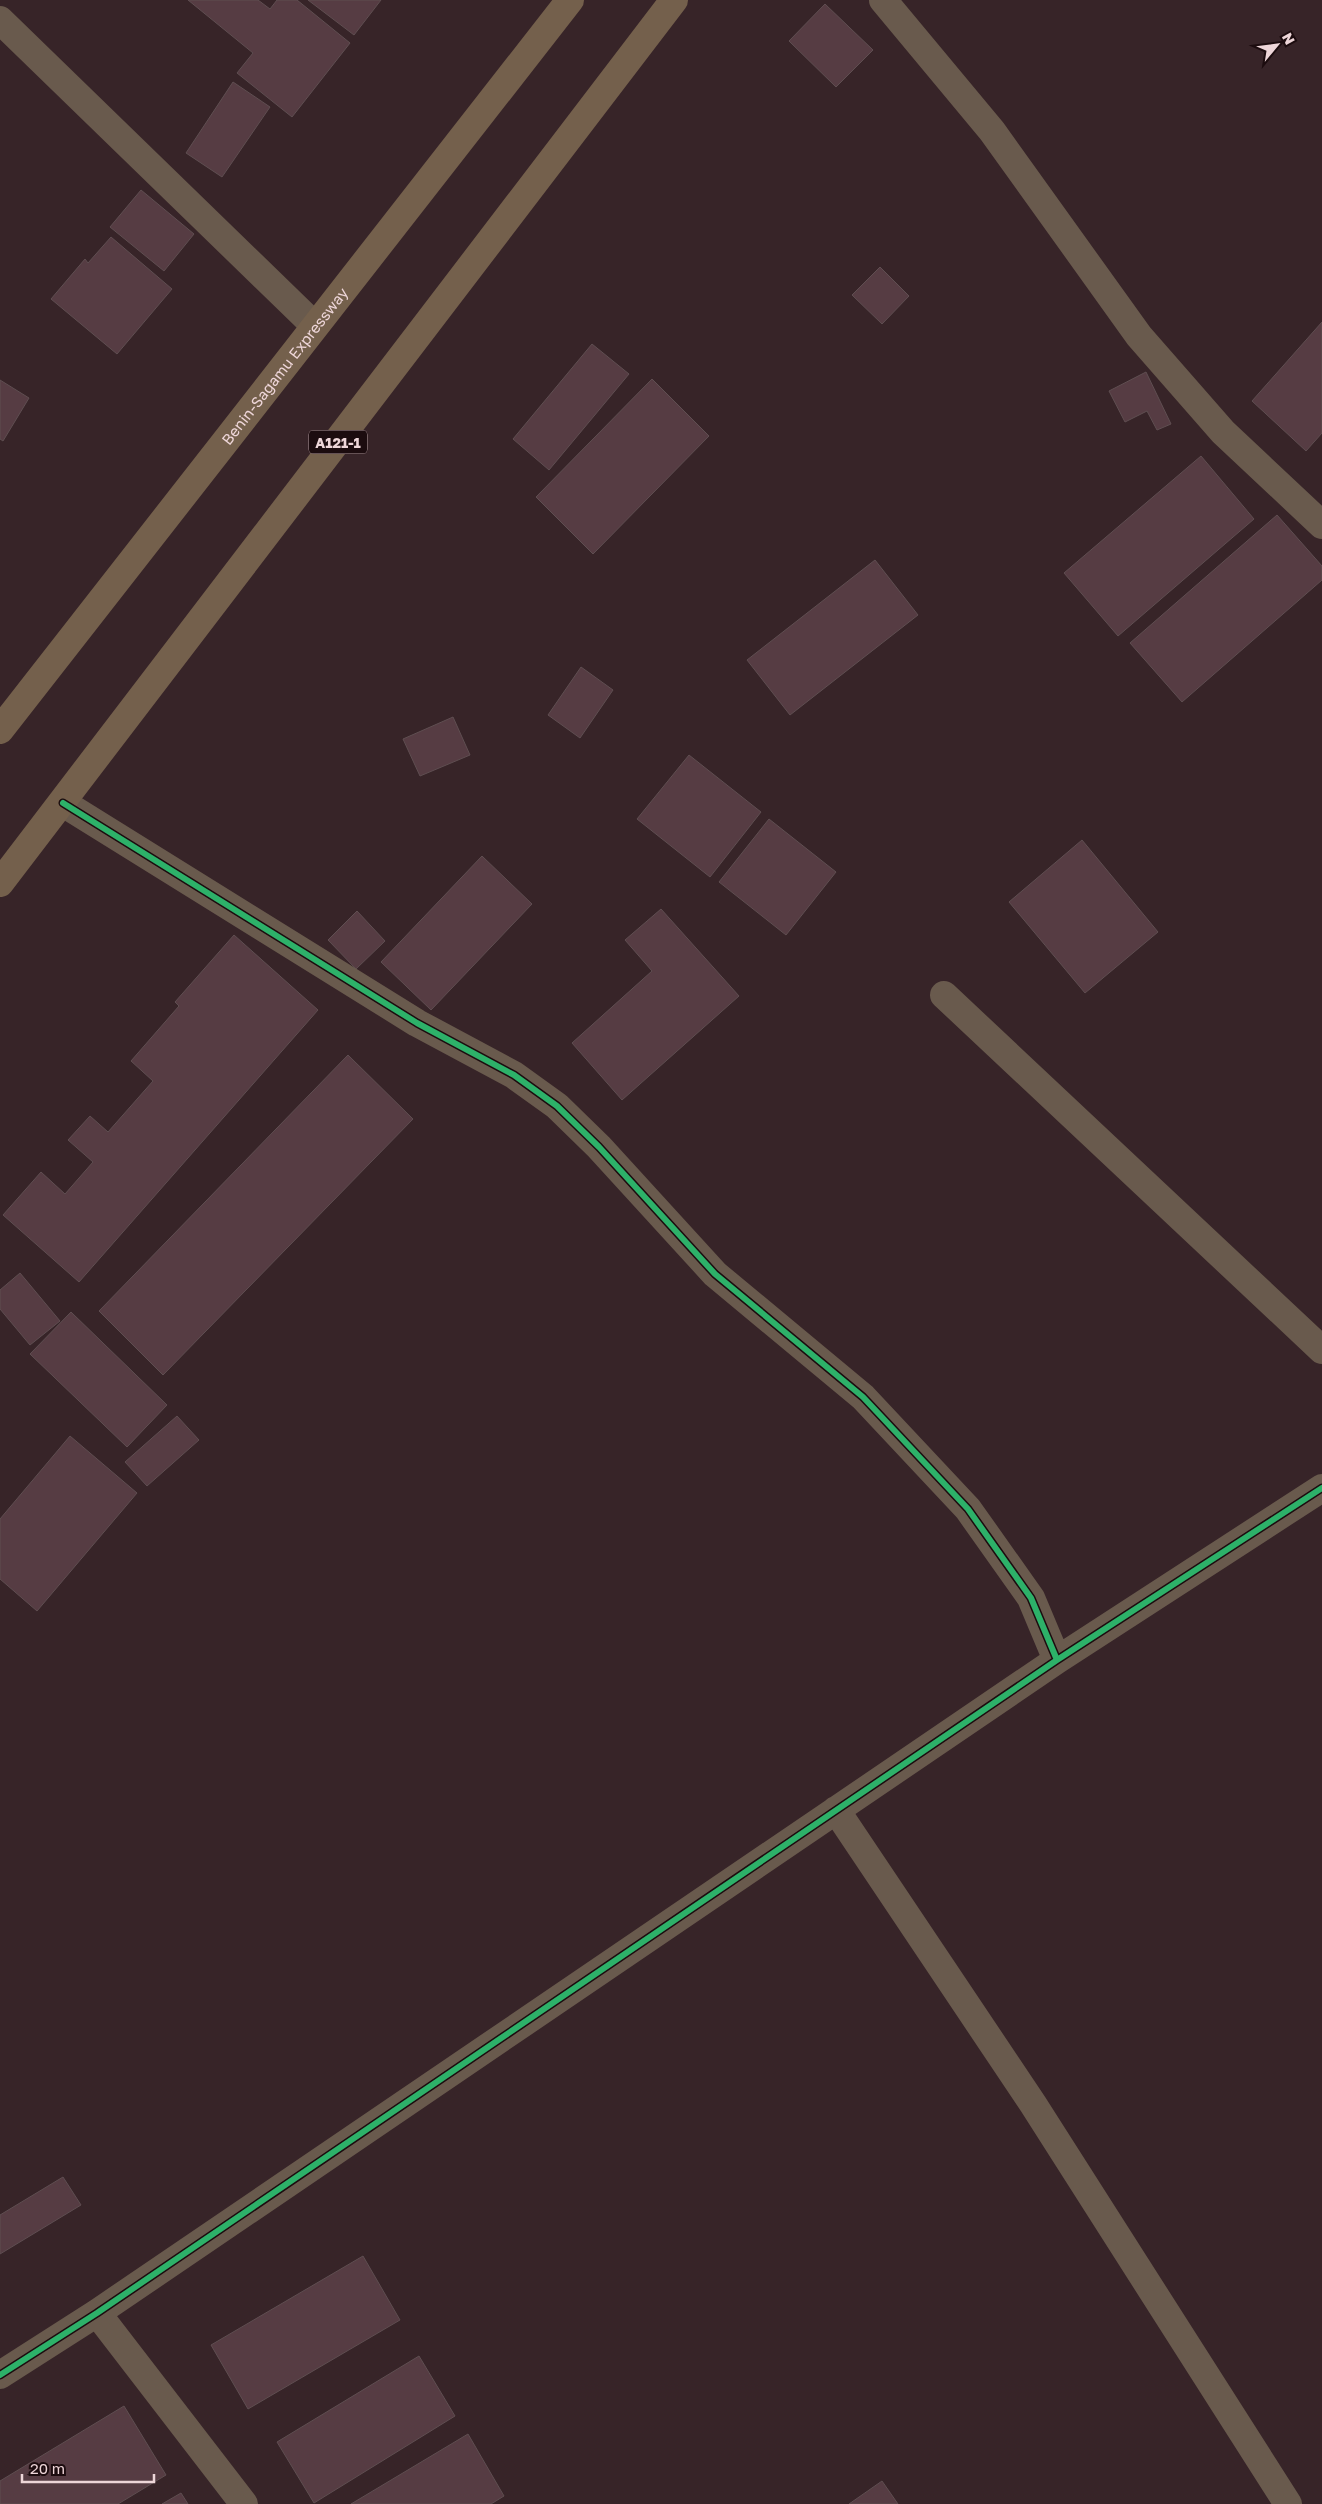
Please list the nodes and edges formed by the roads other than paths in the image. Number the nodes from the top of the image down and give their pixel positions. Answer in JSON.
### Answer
{"nodes":[{"id":1,"x":570,"y":0,"type":"edge"},
{"id":2,"x":674,"y":0,"type":"edge"},
{"id":3,"x":883,"y":0,"type":"edge"},
{"id":4,"x":0,"y":20,"type":"edge"},
{"id":5,"x":314,"y":325,"type":"junction"},
{"id":6,"x":1322,"y":525,"type":"edge"},
{"id":7,"x":0,"y":730,"type":"edge"},
{"id":8,"x":63,"y":803,"type":"junction"},
{"id":9,"x":0,"y":883,"type":"edge"},
{"id":10,"x":944,"y":995,"type":"dead end"},
{"id":11,"x":1322,"y":1350,"type":"edge"},
{"id":12,"x":1322,"y":1488,"type":"edge"},
{"id":13,"x":1057,"y":1660,"type":"junction"},
{"id":14,"x":836,"y":1810,"type":"junction"},
{"id":15,"x":97,"y":2313,"type":"junction"},
{"id":16,"x":0,"y":2375,"type":"edge"},
{"id":17,"x":244,"y":2504,"type":"edge"},
{"id":18,"x":1288,"y":2504,"type":"edge"}],
"edges":[{"from":1,"to":5,"type":"highway","name":"Benin-Sagamu Expressway"},
{"from":2,"to":8,"type":"highway","number":"A121-1"},
{"from":3,"to":6,"type":"street"},
{"from":4,"to":5,"type":"street"},
{"from":5,"to":7,"type":"highway","name":"Benin-Sagamu Expressway"},
{"from":8,"to":9,"type":"highway","number":"A121-1"},
{"from":8,"to":13,"type":"street"},
{"from":10,"to":11,"type":"street"},
{"from":12,"to":13,"type":"street"},
{"from":13,"to":14,"type":"street"},
{"from":14,"to":15,"type":"street"},
{"from":14,"to":18,"type":"street"},
{"from":15,"to":16,"type":"street"},
{"from":15,"to":17,"type":"street"}]}
